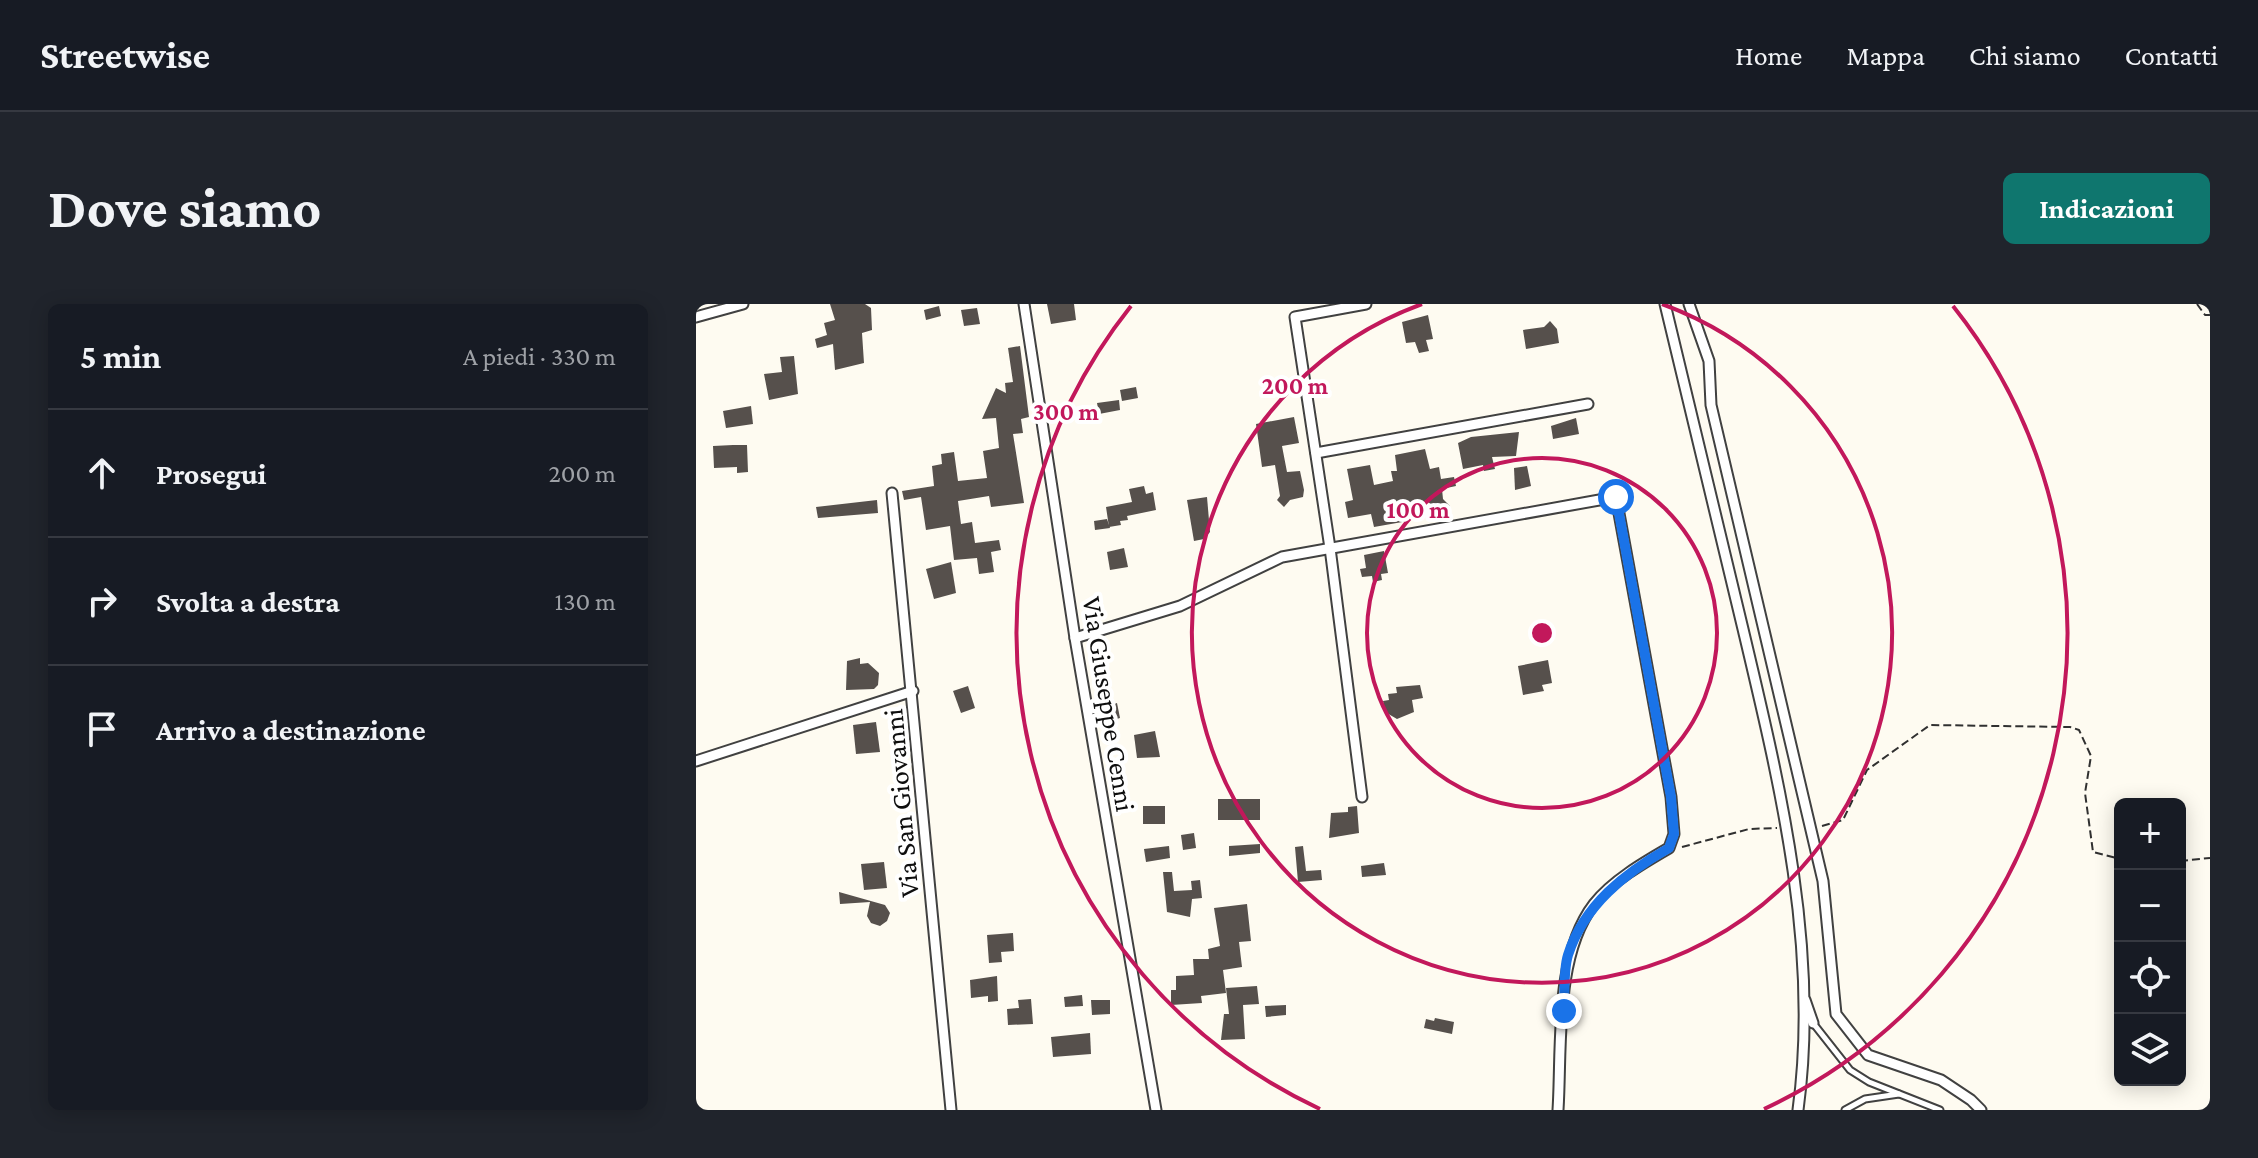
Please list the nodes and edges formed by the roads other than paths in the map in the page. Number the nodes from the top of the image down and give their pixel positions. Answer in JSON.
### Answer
{"nodes":[{"id":1,"x":743,"y":304,"type":"edge"},
{"id":2,"x":1024,"y":304,"type":"edge"},
{"id":3,"x":1366,"y":304,"type":"edge"},
{"id":4,"x":1665,"y":304,"type":"edge"},
{"id":5,"x":1689,"y":304,"type":"edge"},
{"id":6,"x":696,"y":317,"type":"edge"},
{"id":7,"x":1588,"y":404,"type":"dead end"},
{"id":8,"x":1316,"y":453,"type":"junction"},
{"id":9,"x":892,"y":493,"type":"dead end"},
{"id":10,"x":1330,"y":548,"type":"junction"},
{"id":11,"x":1075,"y":638,"type":"junction"},
{"id":12,"x":913,"y":691,"type":"junction"},
{"id":13,"x":696,"y":761,"type":"edge"},
{"id":14,"x":1362,"y":797,"type":"dead end"},
{"id":15,"x":1802,"y":993,"type":"junction"},
{"id":16,"x":1813,"y":1023,"type":"joint"},
{"id":17,"x":1900,"y":1094,"type":"junction"},
{"id":18,"x":951,"y":1110,"type":"edge"},
{"id":19,"x":1156,"y":1110,"type":"edge"},
{"id":20,"x":1558,"y":1110,"type":"edge"},
{"id":21,"x":1798,"y":1110,"type":"edge"},
{"id":22,"x":1845,"y":1110,"type":"edge"},
{"id":23,"x":1940,"y":1110,"type":"edge"},
{"id":24,"x":1981,"y":1110,"type":"edge"}],
"edges":[{"from":1,"to":6,"type":"street"},
{"from":2,"to":11,"type":"street","name":"Via Giuseppe Cenni"},
{"from":3,"to":8,"type":"street"},
{"from":4,"to":15,"type":"street"},
{"from":5,"to":24,"type":"street"},
{"from":7,"to":8,"type":"street"},
{"from":8,"to":10,"type":"street"},
{"from":9,"to":12,"type":"street","name":"Via San Giovanni"},
{"from":10,"to":11,"type":"street"},
{"from":10,"to":14,"type":"street"},
{"from":10,"to":20,"type":"street"},
{"from":11,"to":19,"type":"street","name":"Via Giuseppe Cenni"},
{"from":12,"to":13,"type":"street"},
{"from":12,"to":18,"type":"street","name":"Via San Giovanni"},
{"from":15,"to":16,"type":"street"},
{"from":15,"to":21,"type":"street"},
{"from":16,"to":17,"type":"lane"},
{"from":17,"to":22,"type":"lane"},
{"from":17,"to":23,"type":"lane"}]}
